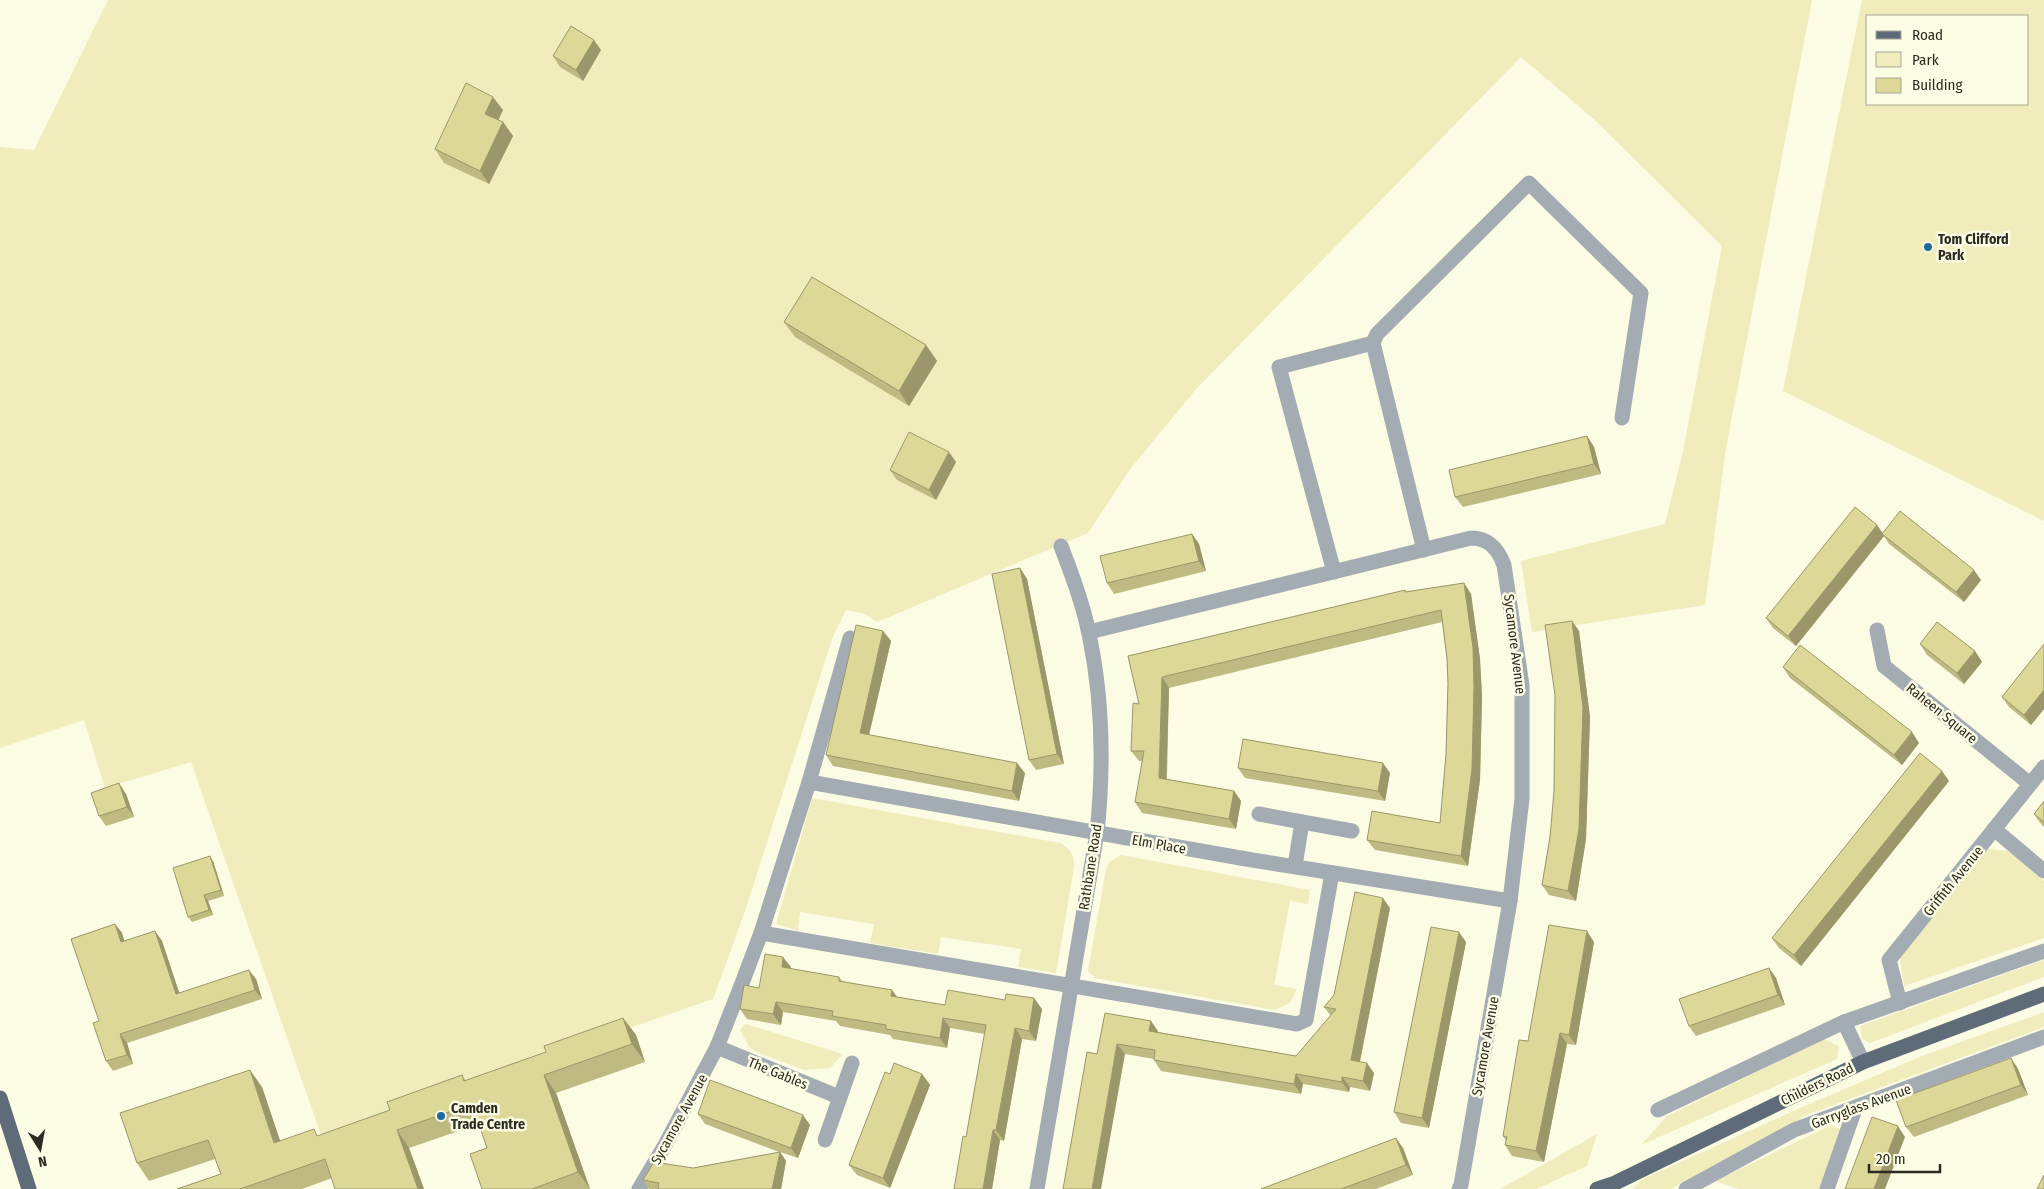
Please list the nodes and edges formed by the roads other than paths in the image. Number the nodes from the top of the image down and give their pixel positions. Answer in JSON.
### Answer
{"nodes":[{"id":1,"x":1373,"y":343,"type":"junction"},
{"id":2,"x":1622,"y":418,"type":"dead end"},
{"id":3,"x":1061,"y":546,"type":"dead end"},
{"id":4,"x":1424,"y":550,"type":"junction"},
{"id":5,"x":1334,"y":572,"type":"junction"},
{"id":6,"x":1877,"y":630,"type":"dead end"},
{"id":7,"x":1089,"y":632,"type":"junction"},
{"id":8,"x":850,"y":638,"type":"dead end"},
{"id":9,"x":2044,"y":766,"type":"edge"},
{"id":10,"x":809,"y":782,"type":"junction"},
{"id":11,"x":2030,"y":784,"type":"junction"},
{"id":12,"x":1259,"y":814,"type":"dead end"},
{"id":13,"x":1302,"y":822,"type":"junction"},
{"id":14,"x":1994,"y":829,"type":"junction"},
{"id":15,"x":1352,"y":831,"type":"dead end"},
{"id":16,"x":1097,"y":832,"type":"junction"},
{"id":17,"x":1295,"y":866,"type":"junction"},
{"id":18,"x":2044,"y":871,"type":"edge"},
{"id":19,"x":1332,"y":873,"type":"junction"},
{"id":20,"x":1510,"y":901,"type":"junction"},
{"id":21,"x":761,"y":933,"type":"junction"},
{"id":22,"x":2044,"y":951,"type":"edge"},
{"id":23,"x":1070,"y":985,"type":"junction"},
{"id":24,"x":2044,"y":994,"type":"edge"},
{"id":25,"x":1900,"y":1003,"type":"junction"},
{"id":26,"x":1844,"y":1022,"type":"junction"},
{"id":27,"x":2044,"y":1037,"type":"edge"},
{"id":28,"x":717,"y":1048,"type":"junction"},
{"id":29,"x":1863,"y":1062,"type":"junction"},
{"id":30,"x":852,"y":1063,"type":"dead end"},
{"id":31,"x":0,"y":1098,"type":"edge"},
{"id":32,"x":839,"y":1098,"type":"junction"},
{"id":33,"x":1855,"y":1109,"type":"junction"},
{"id":34,"x":1658,"y":1110,"type":"dead end"},
{"id":35,"x":825,"y":1140,"type":"dead end"},
{"id":36,"x":29,"y":1189,"type":"edge"},
{"id":37,"x":639,"y":1189,"type":"edge"},
{"id":38,"x":1037,"y":1189,"type":"edge"},
{"id":39,"x":1458,"y":1189,"type":"edge"},
{"id":40,"x":1597,"y":1189,"type":"edge"},
{"id":41,"x":1686,"y":1189,"type":"edge"},
{"id":42,"x":1827,"y":1189,"type":"edge"}],
"edges":[{"from":1,"to":2,"type":"street"},
{"from":1,"to":4,"type":"street"},
{"from":1,"to":5,"type":"street"},
{"from":3,"to":7,"type":"street","name":"Rathbane Road"},
{"from":4,"to":5,"type":"street","name":"Sycamore Avenue"},
{"from":4,"to":20,"type":"street","name":"Sycamore Avenue"},
{"from":5,"to":7,"type":"street","name":"Sycamore Avenue"},
{"from":6,"to":11,"type":"street","name":"Raheen Square"},
{"from":7,"to":16,"type":"street","name":"Rathbane Road"},
{"from":8,"to":10,"type":"street","name":"Sycamore Avenue"},
{"from":9,"to":11,"type":"street","name":"Griffith Avenue"},
{"from":10,"to":16,"type":"street","name":"Elm Place"},
{"from":10,"to":21,"type":"street","name":"Sycamore Avenue"},
{"from":11,"to":14,"type":"street","name":"Griffith Avenue"},
{"from":12,"to":13,"type":"street"},
{"from":13,"to":15,"type":"street"},
{"from":13,"to":17,"type":"street"},
{"from":14,"to":18,"type":"street"},
{"from":14,"to":25,"type":"street","name":"Griffith Avenue"},
{"from":16,"to":17,"type":"street","name":"Elm Place"},
{"from":16,"to":23,"type":"street","name":"Rathbane Road"},
{"from":17,"to":19,"type":"street","name":"Elm Place"},
{"from":19,"to":20,"type":"street","name":"Elm Place"},
{"from":19,"to":23,"type":"street"},
{"from":20,"to":39,"type":"street","name":"Sycamore Avenue"},
{"from":21,"to":23,"type":"street"},
{"from":21,"to":28,"type":"street","name":"Sycamore Avenue"},
{"from":22,"to":25,"type":"street"},
{"from":23,"to":38,"type":"street","name":"Rathbane Road"},
{"from":24,"to":29,"type":"main road","name":"Childers Road"},
{"from":25,"to":26,"type":"street"},
{"from":26,"to":29,"type":"street"},
{"from":26,"to":34,"type":"street"},
{"from":27,"to":33,"type":"street","name":"Garryglass Avenue"},
{"from":28,"to":32,"type":"street","name":"The Gables"},
{"from":28,"to":37,"type":"street","name":"Sycamore Avenue"},
{"from":29,"to":40,"type":"main road","name":"Childers Road"},
{"from":30,"to":32,"type":"street"},
{"from":31,"to":36,"type":"main road"},
{"from":32,"to":35,"type":"street"},
{"from":33,"to":41,"type":"street","name":"Garryglass Avenue"},
{"from":33,"to":42,"type":"street"}]}
